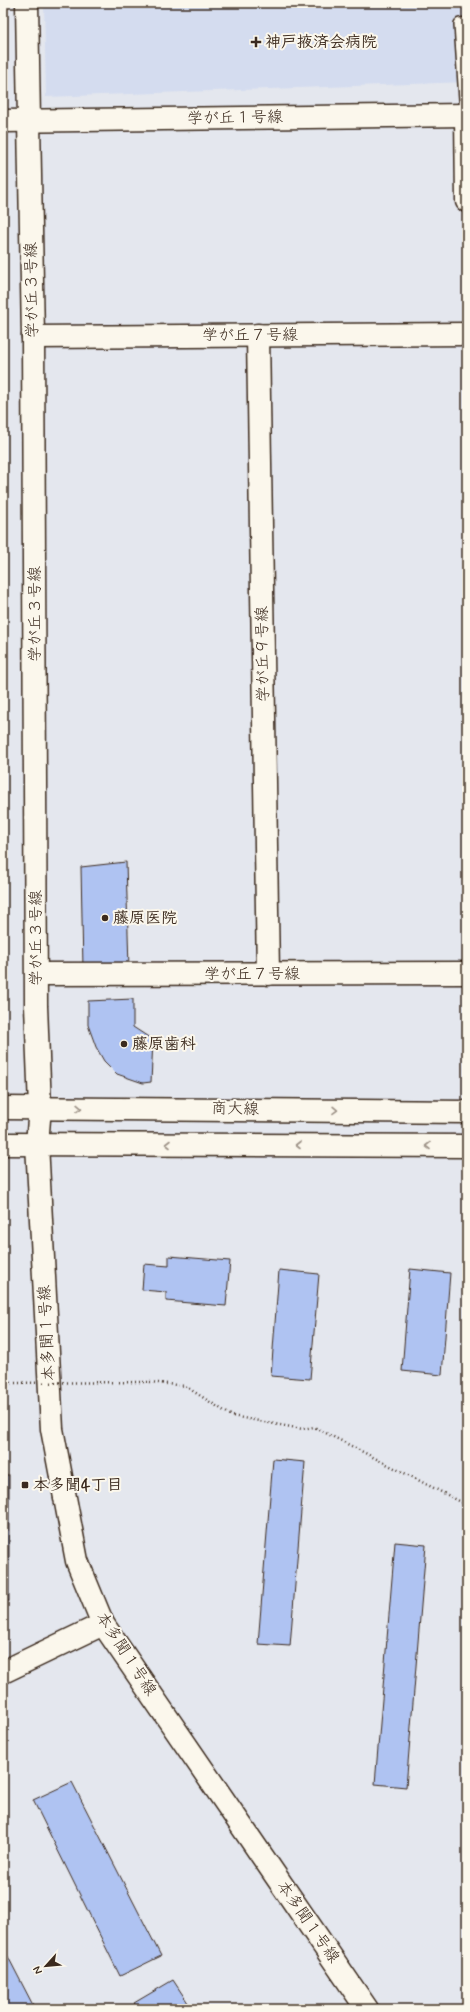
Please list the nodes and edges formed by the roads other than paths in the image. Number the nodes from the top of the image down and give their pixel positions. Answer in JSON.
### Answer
{"nodes":[{"id":1,"x":27,"y":3,"type":"edge"},
{"id":2,"x":467,"y":23,"type":"edge"},
{"id":3,"x":466,"y":115,"type":"edge"},
{"id":4,"x":3,"y":121,"type":"edge"},
{"id":5,"x":29,"y":121,"type":"junction"},
{"id":6,"x":467,"y":201,"type":"edge"},
{"id":7,"x":467,"y":334,"type":"edge"},
{"id":8,"x":258,"y":335,"type":"junction"},
{"id":9,"x":33,"y":337,"type":"junction"},
{"id":10,"x":37,"y":974,"type":"junction"},
{"id":11,"x":268,"y":974,"type":"junction"},
{"id":12,"x":467,"y":974,"type":"edge"},
{"id":13,"x":3,"y":1108,"type":"edge"},
{"id":14,"x":40,"y":1108,"type":"junction"},
{"id":15,"x":467,"y":1112,"type":"edge"},
{"id":16,"x":3,"y":1144,"type":"edge"},
{"id":17,"x":36,"y":1144,"type":"junction"},
{"id":18,"x":467,"y":1146,"type":"edge"},
{"id":19,"x":103,"y":1624,"type":"junction"},
{"id":20,"x":3,"y":1672,"type":"edge"},
{"id":21,"x":368,"y":2009,"type":"edge"}],
"edges":[{"from":1,"to":5,"type":"street","name":"学が丘３号線"},
{"from":2,"to":3,"type":"lane"},
{"from":3,"to":5,"type":"street","name":"学が丘１号線"},
{"from":3,"to":6,"type":"street"},
{"from":4,"to":5,"type":"street","name":"学が丘１号線"},
{"from":5,"to":9,"type":"street","name":"学が丘３号線"},
{"from":7,"to":8,"type":"street","name":"学が丘７号線"},
{"from":8,"to":9,"type":"street","name":"学が丘７号線"},
{"from":8,"to":11,"type":"street","name":"学が丘９号線"},
{"from":9,"to":10,"type":"street","name":"学が丘３号線"},
{"from":10,"to":11,"type":"street","name":"学が丘７号線"},
{"from":10,"to":14,"type":"street","name":"学が丘３号線"},
{"from":11,"to":12,"type":"street","name":"学が丘７号線"},
{"from":13,"to":14,"type":"street","name":"商大線"},
{"from":14,"to":15,"type":"street","name":"商大線","one_way":true},
{"from":14,"to":17,"type":"street","name":"学が丘３号線"},
{"from":16,"to":17,"type":"street"},
{"from":18,"to":17,"type":"street","one_way":true},
{"from":17,"to":19,"type":"street","name":"本多聞１号線"},
{"from":19,"to":20,"type":"street"},
{"from":19,"to":21,"type":"street","name":"本多聞１号線"}]}
